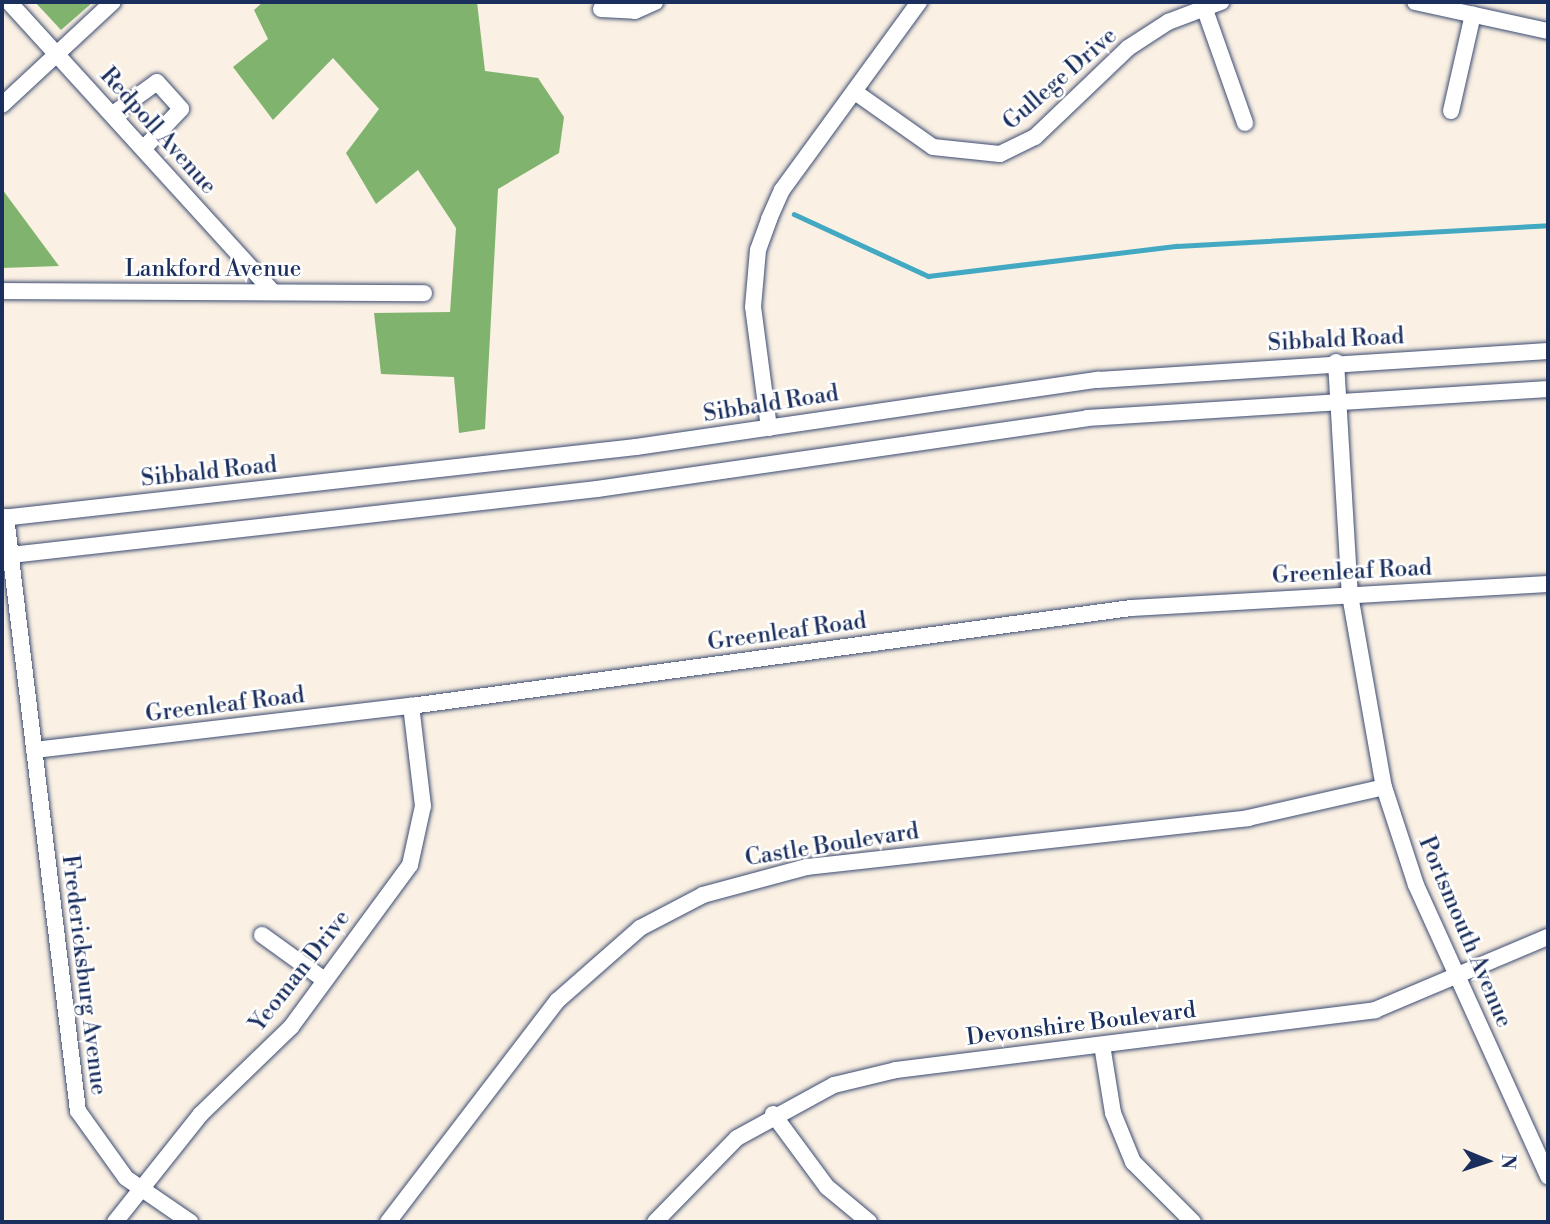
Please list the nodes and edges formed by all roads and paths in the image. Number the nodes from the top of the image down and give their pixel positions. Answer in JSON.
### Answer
{"nodes":[{"id":1,"x":9,"y":2,"type":"edge"},
{"id":2,"x":114,"y":2,"type":"edge"},
{"id":3,"x":655,"y":2,"type":"edge"},
{"id":4,"x":919,"y":2,"type":"edge"},
{"id":5,"x":1221,"y":2,"type":"edge"},
{"id":6,"x":1415,"y":2,"type":"edge"},
{"id":7,"x":1204,"y":7,"type":"junction"},
{"id":8,"x":601,"y":9,"type":"dead end"},
{"id":9,"x":1473,"y":14,"type":"junction"},
{"id":10,"x":1548,"y":31,"type":"edge"},
{"id":11,"x":57,"y":54,"type":"junction"},
{"id":12,"x":856,"y":92,"type":"junction"},
{"id":13,"x":2,"y":105,"type":"edge"},
{"id":14,"x":1451,"y":111,"type":"dead end"},
{"id":15,"x":113,"y":114,"type":"junction"},
{"id":16,"x":1245,"y":123,"type":"dead end"},
{"id":17,"x":143,"y":149,"type":"junction"},
{"id":18,"x":2,"y":291,"type":"edge"},
{"id":19,"x":273,"y":292,"type":"junction"},
{"id":20,"x":424,"y":293,"type":"dead end"},
{"id":21,"x":1548,"y":351,"type":"edge"},
{"id":22,"x":1336,"y":362,"type":"junction"},
{"id":23,"x":1548,"y":389,"type":"edge"},
{"id":24,"x":1339,"y":401,"type":"junction"},
{"id":25,"x":769,"y":428,"type":"junction"},
{"id":26,"x":4,"y":518,"type":"edge"},
{"id":27,"x":6,"y":556,"type":"edge"},
{"id":28,"x":1548,"y":584,"type":"edge"},
{"id":29,"x":1350,"y":594,"type":"junction"},
{"id":30,"x":411,"y":706,"type":"junction"},
{"id":31,"x":34,"y":750,"type":"junction"},
{"id":32,"x":1384,"y":787,"type":"junction"},
{"id":33,"x":262,"y":934,"type":"dead end"},
{"id":34,"x":1548,"y":937,"type":"edge"},
{"id":35,"x":323,"y":979,"type":"junction"},
{"id":36,"x":1457,"y":980,"type":"junction"},
{"id":37,"x":1102,"y":1045,"type":"junction"},
{"id":38,"x":773,"y":1114,"type":"junction"},
{"id":39,"x":1548,"y":1176,"type":"edge"},
{"id":40,"x":141,"y":1189,"type":"junction"},
{"id":41,"x":115,"y":1222,"type":"edge"},
{"id":42,"x":190,"y":1222,"type":"edge"},
{"id":43,"x":388,"y":1222,"type":"edge"},
{"id":44,"x":655,"y":1222,"type":"edge"},
{"id":45,"x":869,"y":1222,"type":"edge"},
{"id":46,"x":1193,"y":1222,"type":"edge"}],
"edges":[{"from":1,"to":11,"type":"street","name":"Redpoll Avenue"},
{"from":2,"to":11,"type":"street"},
{"from":3,"to":8,"type":"street"},
{"from":4,"to":12,"type":"street"},
{"from":5,"to":7,"type":"street","name":"Gullege Drive"},
{"from":6,"to":9,"type":"street"},
{"from":7,"to":12,"type":"street","name":"Gullege Drive"},
{"from":7,"to":16,"type":"street"},
{"from":9,"to":10,"type":"street"},
{"from":9,"to":14,"type":"street"},
{"from":11,"to":13,"type":"street"},
{"from":11,"to":15,"type":"street","name":"Redpoll Avenue"},
{"from":12,"to":25,"type":"street"},
{"from":15,"to":17,"type":"street","name":"Redpoll Avenue"},
{"from":15,"to":17,"type":"street"},
{"from":17,"to":19,"type":"street","name":"Redpoll Avenue"},
{"from":18,"to":19,"type":"street","name":"Lankford Avenue"},
{"from":19,"to":20,"type":"street","name":"Lankford Avenue"},
{"from":21,"to":22,"type":"street","name":"Sibbald Road"},
{"from":22,"to":24,"type":"street","name":"Portsmouth Avenue"},
{"from":22,"to":25,"type":"street","name":"Sibbald Road"},
{"from":23,"to":24,"type":"street"},
{"from":24,"to":27,"type":"street"},
{"from":24,"to":29,"type":"street","name":"Portsmouth Avenue"},
{"from":25,"to":26,"type":"street","name":"Sibbald Road"},
{"from":26,"to":27,"type":"street","name":"Fredericksburg Avenue"},
{"from":27,"to":31,"type":"street","name":"Fredericksburg Avenue"},
{"from":28,"to":29,"type":"street","name":"Greenleaf Road"},
{"from":29,"to":30,"type":"street","name":"Greenleaf Road"},
{"from":29,"to":32,"type":"street","name":"Portsmouth Avenue"},
{"from":30,"to":31,"type":"street","name":"Greenleaf Road"},
{"from":30,"to":35,"type":"street","name":"Yeoman Drive"},
{"from":31,"to":40,"type":"street","name":"Fredericksburg Avenue"},
{"from":32,"to":36,"type":"street","name":"Portsmouth Avenue"},
{"from":32,"to":43,"type":"street","name":"Castle Boulevard"},
{"from":33,"to":35,"type":"street"},
{"from":34,"to":36,"type":"street","name":"Devonshire Boulevard"},
{"from":35,"to":40,"type":"street","name":"Yeoman Drive"},
{"from":36,"to":37,"type":"street","name":"Devonshire Boulevard"},
{"from":36,"to":39,"type":"street","name":"Portsmouth Avenue"},
{"from":37,"to":38,"type":"street","name":"Devonshire Boulevard"},
{"from":37,"to":46,"type":"street"},
{"from":38,"to":44,"type":"street","name":"Devonshire Boulevard"},
{"from":38,"to":45,"type":"street"},
{"from":40,"to":41,"type":"street","name":"Yeoman Drive"},
{"from":40,"to":42,"type":"street","name":"Fredericksburg Avenue"}]}
